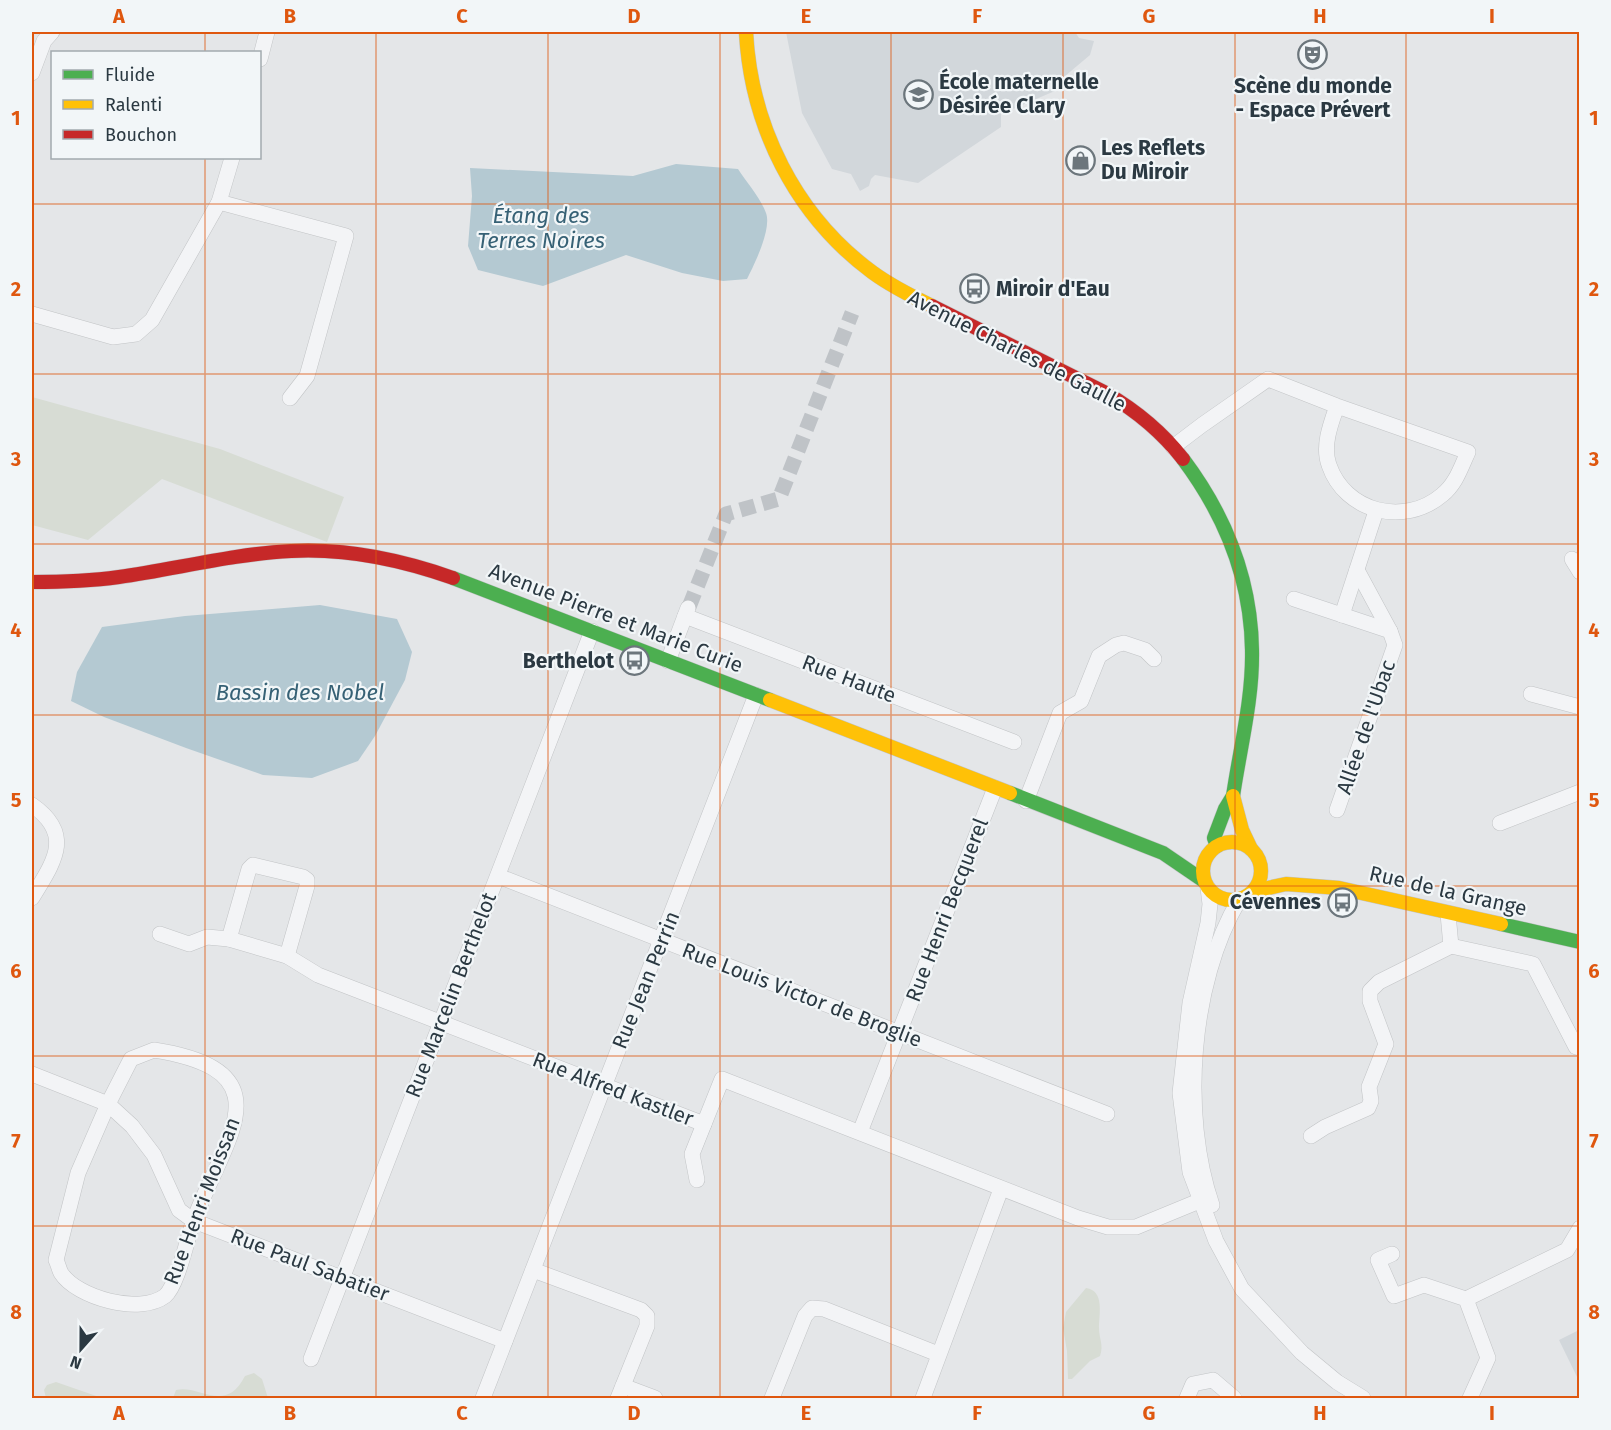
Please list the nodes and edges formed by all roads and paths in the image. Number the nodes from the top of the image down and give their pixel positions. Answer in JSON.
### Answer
{"nodes":[{"id":1,"x":52,"y":32,"type":"edge"},
{"id":2,"x":267,"y":32,"type":"edge"},
{"id":3,"x":746,"y":32,"type":"edge"},
{"id":4,"x":261,"y":55,"type":"edge"},
{"id":5,"x":32,"y":74,"type":"edge"},
{"id":6,"x":232,"y":159,"type":"edge"},
{"id":7,"x":219,"y":202,"type":"junction"},
{"id":8,"x":32,"y":314,"type":"edge"},
{"id":9,"x":290,"y":398,"type":"dead end"},
{"id":10,"x":1337,"y":406,"type":"junction"},
{"id":11,"x":1173,"y":447,"type":"junction"},
{"id":12,"x":1376,"y":511,"type":"junction"},
{"id":13,"x":1357,"y":570,"type":"junction"},
{"id":14,"x":32,"y":582,"type":"edge"},
{"id":15,"x":1294,"y":599,"type":"dead end"},
{"id":16,"x":1342,"y":615,"type":"junction"},
{"id":17,"x":592,"y":631,"type":"junction"},
{"id":18,"x":1393,"y":638,"type":"junction"},
{"id":19,"x":1154,"y":659,"type":"dead end"},
{"id":20,"x":668,"y":661,"type":"junction"},
{"id":21,"x":1531,"y":694,"type":"dead end"},
{"id":22,"x":756,"y":695,"type":"junction"},
{"id":23,"x":1580,"y":707,"type":"edge"},
{"id":24,"x":1014,"y":742,"type":"dead end"},
{"id":25,"x":995,"y":788,"type":"junction"},
{"id":26,"x":1580,"y":792,"type":"edge"},
{"id":27,"x":1233,"y":796,"type":"junction"},
{"id":28,"x":1026,"y":801,"type":"junction"},
{"id":29,"x":32,"y":805,"type":"edge"},
{"id":30,"x":1337,"y":810,"type":"dead end"},
{"id":31,"x":1500,"y":824,"type":"dead end"},
{"id":32,"x":1216,"y":847,"type":"junction"},
{"id":33,"x":1163,"y":853,"type":"junction"},
{"id":34,"x":1254,"y":853,"type":"junction"},
{"id":35,"x":498,"y":876,"type":"junction"},
{"id":36,"x":1206,"y":884,"type":"junction"},
{"id":37,"x":1306,"y":884,"type":"junction"},
{"id":38,"x":1254,"y":891,"type":"junction"},
{"id":39,"x":32,"y":898,"type":"edge"},
{"id":40,"x":1239,"y":900,"type":"junction"},
{"id":41,"x":1448,"y":914,"type":"junction"},
{"id":42,"x":160,"y":934,"type":"dead end"},
{"id":43,"x":229,"y":939,"type":"junction"},
{"id":44,"x":662,"y":940,"type":"junction"},
{"id":45,"x":1580,"y":942,"type":"edge"},
{"id":46,"x":1451,"y":946,"type":"junction"},
{"id":47,"x":287,"y":956,"type":"junction"},
{"id":48,"x":441,"y":1023,"type":"junction"},
{"id":49,"x":899,"y":1032,"type":"junction"},
{"id":50,"x":1580,"y":1048,"type":"edge"},
{"id":51,"x":32,"y":1074,"type":"edge"},
{"id":52,"x":604,"y":1086,"type":"junction"},
{"id":53,"x":108,"y":1104,"type":"junction"},
{"id":54,"x":1107,"y":1114,"type":"dead end"},
{"id":55,"x":704,"y":1124,"type":"junction"},
{"id":56,"x":860,"y":1132,"type":"junction"},
{"id":57,"x":1311,"y":1136,"type":"dead end"},
{"id":58,"x":697,"y":1180,"type":"dead end"},
{"id":59,"x":1002,"y":1189,"type":"junction"},
{"id":60,"x":1204,"y":1198,"type":"junction"},
{"id":61,"x":194,"y":1221,"type":"junction"},
{"id":62,"x":1580,"y":1228,"type":"edge"},
{"id":63,"x":1392,"y":1254,"type":"dead end"},
{"id":64,"x":533,"y":1270,"type":"junction"},
{"id":65,"x":342,"y":1277,"type":"junction"},
{"id":66,"x":1466,"y":1299,"type":"junction"},
{"id":67,"x":505,"y":1341,"type":"junction"},
{"id":68,"x":938,"y":1354,"type":"junction"},
{"id":69,"x":311,"y":1359,"type":"dead end"},
{"id":70,"x":621,"y":1392,"type":"edge"},
{"id":71,"x":483,"y":1398,"type":"edge"},
{"id":72,"x":655,"y":1398,"type":"edge"},
{"id":73,"x":772,"y":1398,"type":"edge"},
{"id":74,"x":923,"y":1398,"type":"edge"},
{"id":75,"x":1187,"y":1398,"type":"edge"},
{"id":76,"x":1234,"y":1398,"type":"edge"},
{"id":77,"x":1363,"y":1398,"type":"edge"},
{"id":78,"x":1470,"y":1398,"type":"edge"}],
"edges":[{"from":1,"to":5,"type":"street"},
{"from":2,"to":4,"type":"street"},
{"from":3,"to":11,"type":"street","name":"Avenue Charles de Gaulle"},
{"from":6,"to":7,"type":"street"},
{"from":7,"to":8,"type":"street"},
{"from":7,"to":9,"type":"street"},
{"from":10,"to":11,"type":"street"},
{"from":10,"to":12,"type":"street"},
{"from":10,"to":12,"type":"street"},
{"from":11,"to":27,"type":"street","name":"Avenue Charles de Gaulle"},
{"from":12,"to":13,"type":"street"},
{"from":13,"to":16,"type":"street"},
{"from":13,"to":18,"type":"street"},
{"from":14,"to":17,"type":"street","name":"Avenue Pierre et Marie Curie"},
{"from":15,"to":16,"type":"street"},
{"from":16,"to":18,"type":"street"},
{"from":17,"to":20,"type":"street","name":"Avenue Pierre et Marie Curie"},
{"from":17,"to":35,"type":"street","name":"Rue Marcelin Berthelot"},
{"from":18,"to":30,"type":"street","name":"Allée de l'Ubac"},
{"from":19,"to":28,"type":"street"},
{"from":20,"to":22,"type":"street","name":"Avenue Pierre et Marie Curie"},
{"from":20,"to":24,"type":"street","name":"Rue Haute"},
{"from":21,"to":23,"type":"street"},
{"from":22,"to":25,"type":"street","name":"Avenue Pierre et Marie Curie"},
{"from":22,"to":44,"type":"street","name":"Rue Jean Perrin"},
{"from":25,"to":28,"type":"street","name":"Avenue Pierre et Marie Curie"},
{"from":25,"to":49,"type":"street","name":"Rue Henri Becquerel"},
{"from":26,"to":31,"type":"street"},
{"from":27,"to":32,"type":"street","name":"Avenue Charles de Gaulle"},
{"from":27,"to":34,"type":"street","name":"Avenue Charles de Gaulle"},
{"from":28,"to":33,"type":"street","name":"Avenue Pierre et Marie Curie"},
{"from":29,"to":39,"type":"street"},
{"from":32,"to":33,"type":"street","name":"Avenue Pierre et Marie Curie"},
{"from":32,"to":34,"type":"street"},
{"from":32,"to":36,"type":"street"},
{"from":33,"to":36,"type":"street","name":"Avenue Pierre et Marie Curie"},
{"from":34,"to":37,"type":"street","name":"Rue de la Grange"},
{"from":34,"to":38,"type":"street"},
{"from":35,"to":44,"type":"street","name":"Rue Louis Victor de Broglie"},
{"from":35,"to":48,"type":"street","name":"Rue Marcelin Berthelot"},
{"from":36,"to":40,"type":"street"},
{"from":36,"to":60,"type":"street"},
{"from":37,"to":38,"type":"street","name":"Rue de la Grange"},
{"from":37,"to":41,"type":"street","name":"Rue de la Grange"},
{"from":38,"to":40,"type":"street"},
{"from":40,"to":60,"type":"street"},
{"from":41,"to":45,"type":"street","name":"Rue de la Grange"},
{"from":41,"to":46,"type":"street"},
{"from":42,"to":43,"type":"street","name":"Rue Alfred Kastler"},
{"from":43,"to":47,"type":"street","name":"Rue Alfred Kastler"},
{"from":43,"to":47,"type":"street"},
{"from":44,"to":49,"type":"street","name":"Rue Louis Victor de Broglie"},
{"from":44,"to":52,"type":"street","name":"Rue Jean Perrin"},
{"from":46,"to":50,"type":"street"},
{"from":46,"to":57,"type":"street"},
{"from":47,"to":48,"type":"street","name":"Rue Alfred Kastler"},
{"from":48,"to":52,"type":"street","name":"Rue Alfred Kastler"},
{"from":48,"to":65,"type":"street","name":"Rue Marcelin Berthelot"},
{"from":49,"to":54,"type":"street","name":"Rue Louis Victor de Broglie"},
{"from":49,"to":56,"type":"street","name":"Rue Henri Becquerel"},
{"from":51,"to":53,"type":"street","name":"Rue Paul Sabatier"},
{"from":52,"to":55,"type":"street","name":"Rue Alfred Kastler"},
{"from":52,"to":64,"type":"street","name":"Rue Jean Perrin"},
{"from":53,"to":61,"type":"street","name":"Rue Paul Sabatier"},
{"from":53,"to":61,"type":"street","name":"Rue Henri Moissan"},
{"from":53,"to":61,"type":"street","name":"Rue Henri Moissan"},
{"from":55,"to":56,"type":"street","name":"Rue Alfred Kastler"},
{"from":55,"to":58,"type":"street"},
{"from":56,"to":59,"type":"street","name":"Rue Alfred Kastler"},
{"from":59,"to":60,"type":"street","name":"Rue Alfred Kastler"},
{"from":59,"to":68,"type":"street"},
{"from":60,"to":77,"type":"street"},
{"from":61,"to":65,"type":"street","name":"Rue Paul Sabatier"},
{"from":62,"to":66,"type":"street"},
{"from":63,"to":66,"type":"street"},
{"from":64,"to":67,"type":"street","name":"Rue Jean Perrin"},
{"from":64,"to":70,"type":"street"},
{"from":65,"to":67,"type":"street","name":"Rue Paul Sabatier"},
{"from":65,"to":69,"type":"street","name":"Rue Marcelin Berthelot"},
{"from":66,"to":78,"type":"street"},
{"from":67,"to":71,"type":"street","name":"Rue Jean Perrin"},
{"from":68,"to":73,"type":"street"},
{"from":68,"to":74,"type":"street"},
{"from":70,"to":72,"type":"street"},
{"from":75,"to":76,"type":"street"}]}
